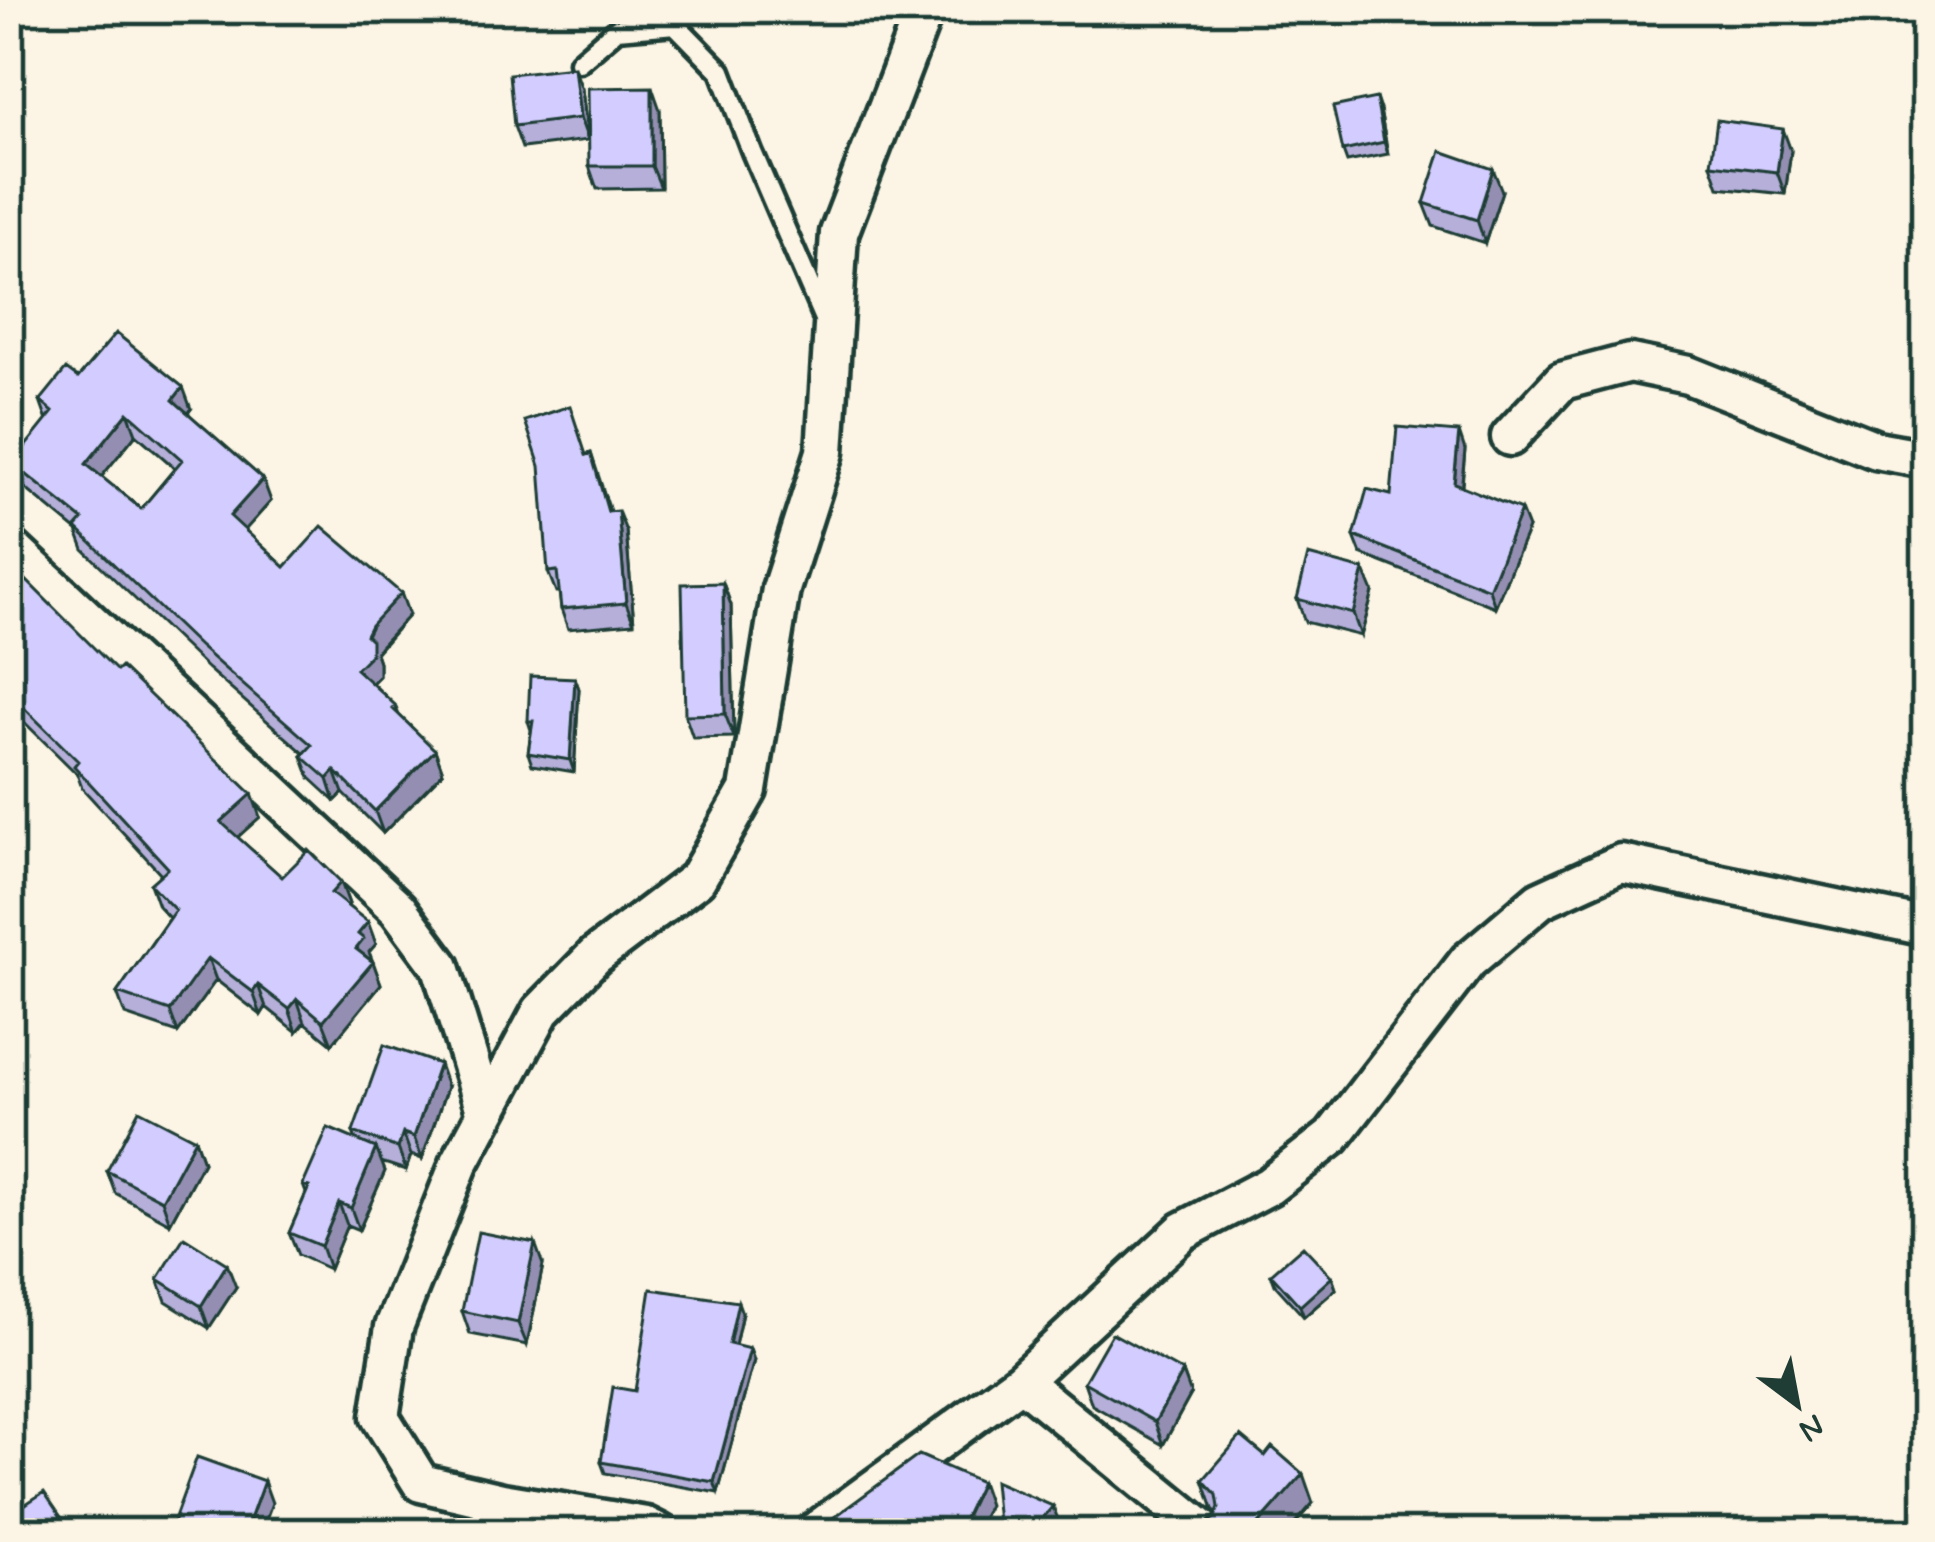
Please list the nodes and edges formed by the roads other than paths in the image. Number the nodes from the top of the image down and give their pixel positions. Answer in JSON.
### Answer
{"nodes":[{"id":1,"x":925,"y":9,"type":"edge"},
{"id":2,"x":579,"y":62,"type":"dead end"},
{"id":3,"x":831,"y":334,"type":"junction"},
{"id":4,"x":1510,"y":437,"type":"dead end"},
{"id":5,"x":1926,"y":459,"type":"edge"},
{"id":6,"x":9,"y":546,"type":"edge"},
{"id":7,"x":1926,"y":927,"type":"edge"},
{"id":8,"x":486,"y":1114,"type":"junction"},
{"id":9,"x":1022,"y":1381,"type":"junction"},
{"id":10,"x":493,"y":1518,"type":"edge"},
{"id":11,"x":660,"y":1533,"type":"edge"},
{"id":12,"x":813,"y":1533,"type":"edge"},
{"id":13,"x":1207,"y":1533,"type":"edge"}],
"edges":[{"from":1,"to":3,"type":"street"},
{"from":2,"to":3,"type":"lane"},
{"from":3,"to":8,"type":"street"},
{"from":4,"to":5,"type":"street"},
{"from":6,"to":8,"type":"street"},
{"from":7,"to":9,"type":"street"},
{"from":8,"to":10,"type":"street"},
{"from":9,"to":12,"type":"street"},
{"from":9,"to":13,"type":"street"},
{"from":10,"to":11,"type":"street"}]}
